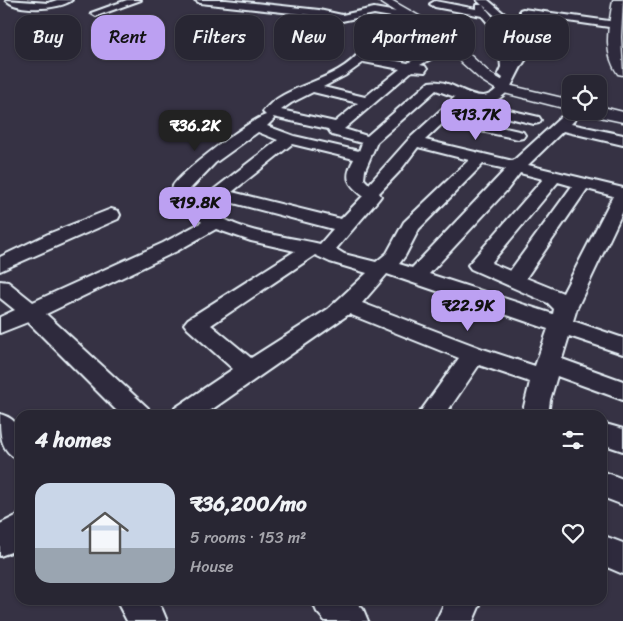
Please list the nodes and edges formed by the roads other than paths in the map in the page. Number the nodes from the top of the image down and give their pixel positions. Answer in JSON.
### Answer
{"nodes":[{"id":1,"x":11,"y":0,"type":"edge"},
{"id":2,"x":67,"y":0,"type":"edge"},
{"id":3,"x":136,"y":0,"type":"edge"},
{"id":4,"x":200,"y":0,"type":"edge"},
{"id":5,"x":446,"y":0,"type":"edge"},
{"id":6,"x":471,"y":0,"type":"edge"},
{"id":7,"x":482,"y":0,"type":"edge"},
{"id":8,"x":619,"y":0,"type":"edge"},
{"id":9,"x":268,"y":4,"type":"edge"},
{"id":10,"x":354,"y":6,"type":"dead end"},
{"id":11,"x":409,"y":6,"type":"edge"},
{"id":12,"x":507,"y":6,"type":"dead end"},
{"id":13,"x":374,"y":12,"type":"junction"},
{"id":14,"x":490,"y":12,"type":"junction"},
{"id":15,"x":523,"y":12,"type":"dead end"},
{"id":16,"x":96,"y":13,"type":"dead end"},
{"id":17,"x":619,"y":24,"type":"edge"},
{"id":18,"x":619,"y":50,"type":"edge"},
{"id":19,"x":422,"y":60,"type":"edge"},
{"id":20,"x":461,"y":60,"type":"edge"},
{"id":21,"x":411,"y":66,"type":"junction"},
{"id":22,"x":621,"y":66,"type":"edge"},
{"id":23,"x":348,"y":69,"type":"junction"},
{"id":24,"x":396,"y":79,"type":"junction"},
{"id":25,"x":434,"y":85,"type":"junction"},
{"id":26,"x":502,"y":86,"type":"junction"},
{"id":27,"x":311,"y":88,"type":"junction"},
{"id":28,"x":461,"y":100,"type":"junction"},
{"id":29,"x":369,"y":102,"type":"junction"},
{"id":30,"x":562,"y":103,"type":"edge"},
{"id":31,"x":607,"y":113,"type":"edge"},
{"id":32,"x":276,"y":114,"type":"junction"},
{"id":33,"x":623,"y":117,"type":"edge"},
{"id":34,"x":440,"y":118,"type":"junction"},
{"id":35,"x":534,"y":120,"type":"dead end"},
{"id":36,"x":566,"y":120,"type":"edge"},
{"id":37,"x":255,"y":126,"type":"junction"},
{"id":38,"x":560,"y":126,"type":"junction"},
{"id":39,"x":337,"y":127,"type":"junction"},
{"id":40,"x":518,"y":135,"type":"dead end"},
{"id":41,"x":289,"y":139,"type":"junction"},
{"id":42,"x":623,"y":140,"type":"edge"},
{"id":43,"x":414,"y":142,"type":"junction"},
{"id":44,"x":367,"y":149,"type":"junction"},
{"id":45,"x":481,"y":157,"type":"junction"},
{"id":46,"x":516,"y":167,"type":"junction"},
{"id":47,"x":554,"y":177,"type":"junction"},
{"id":48,"x":583,"y":184,"type":"junction"},
{"id":49,"x":371,"y":192,"type":"junction"},
{"id":50,"x":623,"y":193,"type":"edge"},
{"id":51,"x":219,"y":194,"type":"junction"},
{"id":52,"x":111,"y":215,"type":"dead end"},
{"id":53,"x":207,"y":216,"type":"junction"},
{"id":54,"x":345,"y":226,"type":"junction"},
{"id":55,"x":318,"y":250,"type":"junction"},
{"id":56,"x":0,"y":264,"type":"edge"},
{"id":57,"x":382,"y":268,"type":"junction"},
{"id":58,"x":416,"y":276,"type":"junction"},
{"id":59,"x":513,"y":281,"type":"junction"},
{"id":60,"x":0,"y":287,"type":"edge"},
{"id":61,"x":346,"y":305,"type":"junction"},
{"id":62,"x":32,"y":312,"type":"junction"},
{"id":63,"x":564,"y":317,"type":"junction"},
{"id":64,"x":0,"y":326,"type":"edge"},
{"id":65,"x":623,"y":345,"type":"edge"},
{"id":66,"x":474,"y":355,"type":"junction"},
{"id":67,"x":250,"y":370,"type":"junction"},
{"id":68,"x":547,"y":371,"type":"junction"},
{"id":69,"x":623,"y":391,"type":"edge"},
{"id":70,"x":133,"y":410,"type":"edge"},
{"id":71,"x":192,"y":410,"type":"edge"},
{"id":72,"x":435,"y":410,"type":"edge"},
{"id":73,"x":541,"y":410,"type":"edge"},
{"id":74,"x":0,"y":424,"type":"edge"},
{"id":75,"x":607,"y":435,"type":"edge"},
{"id":76,"x":623,"y":440,"type":"edge"},
{"id":77,"x":15,"y":443,"type":"edge"},
{"id":78,"x":607,"y":485,"type":"edge"},
{"id":79,"x":623,"y":492,"type":"edge"},
{"id":80,"x":15,"y":532,"type":"edge"},
{"id":81,"x":0,"y":542,"type":"edge"},
{"id":82,"x":607,"y":551,"type":"edge"},
{"id":83,"x":623,"y":559,"type":"edge"},
{"id":84,"x":137,"y":605,"type":"edge"},
{"id":85,"x":334,"y":605,"type":"edge"},
{"id":86,"x":462,"y":605,"type":"edge"},
{"id":87,"x":149,"y":621,"type":"edge"},
{"id":88,"x":350,"y":621,"type":"edge"},
{"id":89,"x":454,"y":621,"type":"edge"}],
"edges":[{"from":1,"to":2,"type":"street"},
{"from":3,"to":16,"type":"street"},
{"from":4,"to":9,"type":"street"},
{"from":5,"to":11,"type":"street"},
{"from":6,"to":14,"type":"street"},
{"from":7,"to":14,"type":"street"},
{"from":8,"to":17,"type":"main road"},
{"from":9,"to":13,"type":"street"},
{"from":10,"to":13,"type":"street"},
{"from":11,"to":13,"type":"street"},
{"from":11,"to":14,"type":"street"},
{"from":12,"to":14,"type":"street"},
{"from":14,"to":26,"type":"street"},
{"from":14,"to":26,"type":"street"},
{"from":15,"to":17,"type":"street"},
{"from":17,"to":18,"type":"main road"},
{"from":18,"to":22,"type":"main road"},
{"from":19,"to":21,"type":"street"},
{"from":20,"to":26,"type":"main road"},
{"from":21,"to":23,"type":"street"},
{"from":21,"to":24,"type":"street"},
{"from":21,"to":25,"type":"street"},
{"from":23,"to":24,"type":"street"},
{"from":23,"to":27,"type":"street"},
{"from":24,"to":29,"type":"street"},
{"from":25,"to":28,"type":"street"},
{"from":25,"to":44,"type":"street"},
{"from":26,"to":28,"type":"street"},
{"from":26,"to":30,"type":"main road"},
{"from":27,"to":29,"type":"street"},
{"from":27,"to":32,"type":"street"},
{"from":28,"to":34,"type":"street"},
{"from":28,"to":35,"type":"street"},
{"from":29,"to":39,"type":"street"},
{"from":31,"to":33,"type":"main road"},
{"from":32,"to":37,"type":"street"},
{"from":32,"to":39,"type":"street"},
{"from":34,"to":40,"type":"street"},
{"from":34,"to":43,"type":"street"},
{"from":36,"to":38,"type":"street"},
{"from":37,"to":41,"type":"street"},
{"from":37,"to":53,"type":"street"},
{"from":38,"to":42,"type":"street"},
{"from":38,"to":46,"type":"street"},
{"from":39,"to":44,"type":"street"},
{"from":41,"to":44,"type":"street"},
{"from":41,"to":51,"type":"street"},
{"from":43,"to":45,"type":"street"},
{"from":43,"to":49,"type":"street"},
{"from":44,"to":49,"type":"street"},
{"from":45,"to":46,"type":"street"},
{"from":45,"to":57,"type":"street"},
{"from":46,"to":47,"type":"street"},
{"from":46,"to":58,"type":"street"},
{"from":47,"to":48,"type":"street"},
{"from":47,"to":59,"type":"street"},
{"from":48,"to":50,"type":"street"},
{"from":48,"to":59,"type":"street"},
{"from":49,"to":54,"type":"street"},
{"from":50,"to":63,"type":"street"},
{"from":51,"to":53,"type":"street"},
{"from":51,"to":54,"type":"street"},
{"from":52,"to":56,"type":"street"},
{"from":53,"to":55,"type":"street"},
{"from":53,"to":62,"type":"street"},
{"from":54,"to":55,"type":"street"},
{"from":55,"to":57,"type":"street"},
{"from":55,"to":67,"type":"street"},
{"from":57,"to":58,"type":"street"},
{"from":57,"to":61,"type":"street"},
{"from":58,"to":63,"type":"street"},
{"from":59,"to":63,"type":"street"},
{"from":60,"to":62,"type":"street"},
{"from":61,"to":66,"type":"street"},
{"from":61,"to":67,"type":"street"},
{"from":62,"to":64,"type":"street"},
{"from":62,"to":70,"type":"street"},
{"from":63,"to":65,"type":"street"},
{"from":63,"to":68,"type":"street"},
{"from":66,"to":68,"type":"street"},
{"from":66,"to":72,"type":"street"},
{"from":67,"to":71,"type":"street"},
{"from":68,"to":69,"type":"street"},
{"from":68,"to":73,"type":"street"},
{"from":74,"to":77,"type":"street"},
{"from":75,"to":76,"type":"street"},
{"from":78,"to":79,"type":"street"},
{"from":80,"to":81,"type":"street"},
{"from":82,"to":83,"type":"street"},
{"from":84,"to":87,"type":"street"},
{"from":85,"to":88,"type":"street"},
{"from":86,"to":89,"type":"street"}]}
